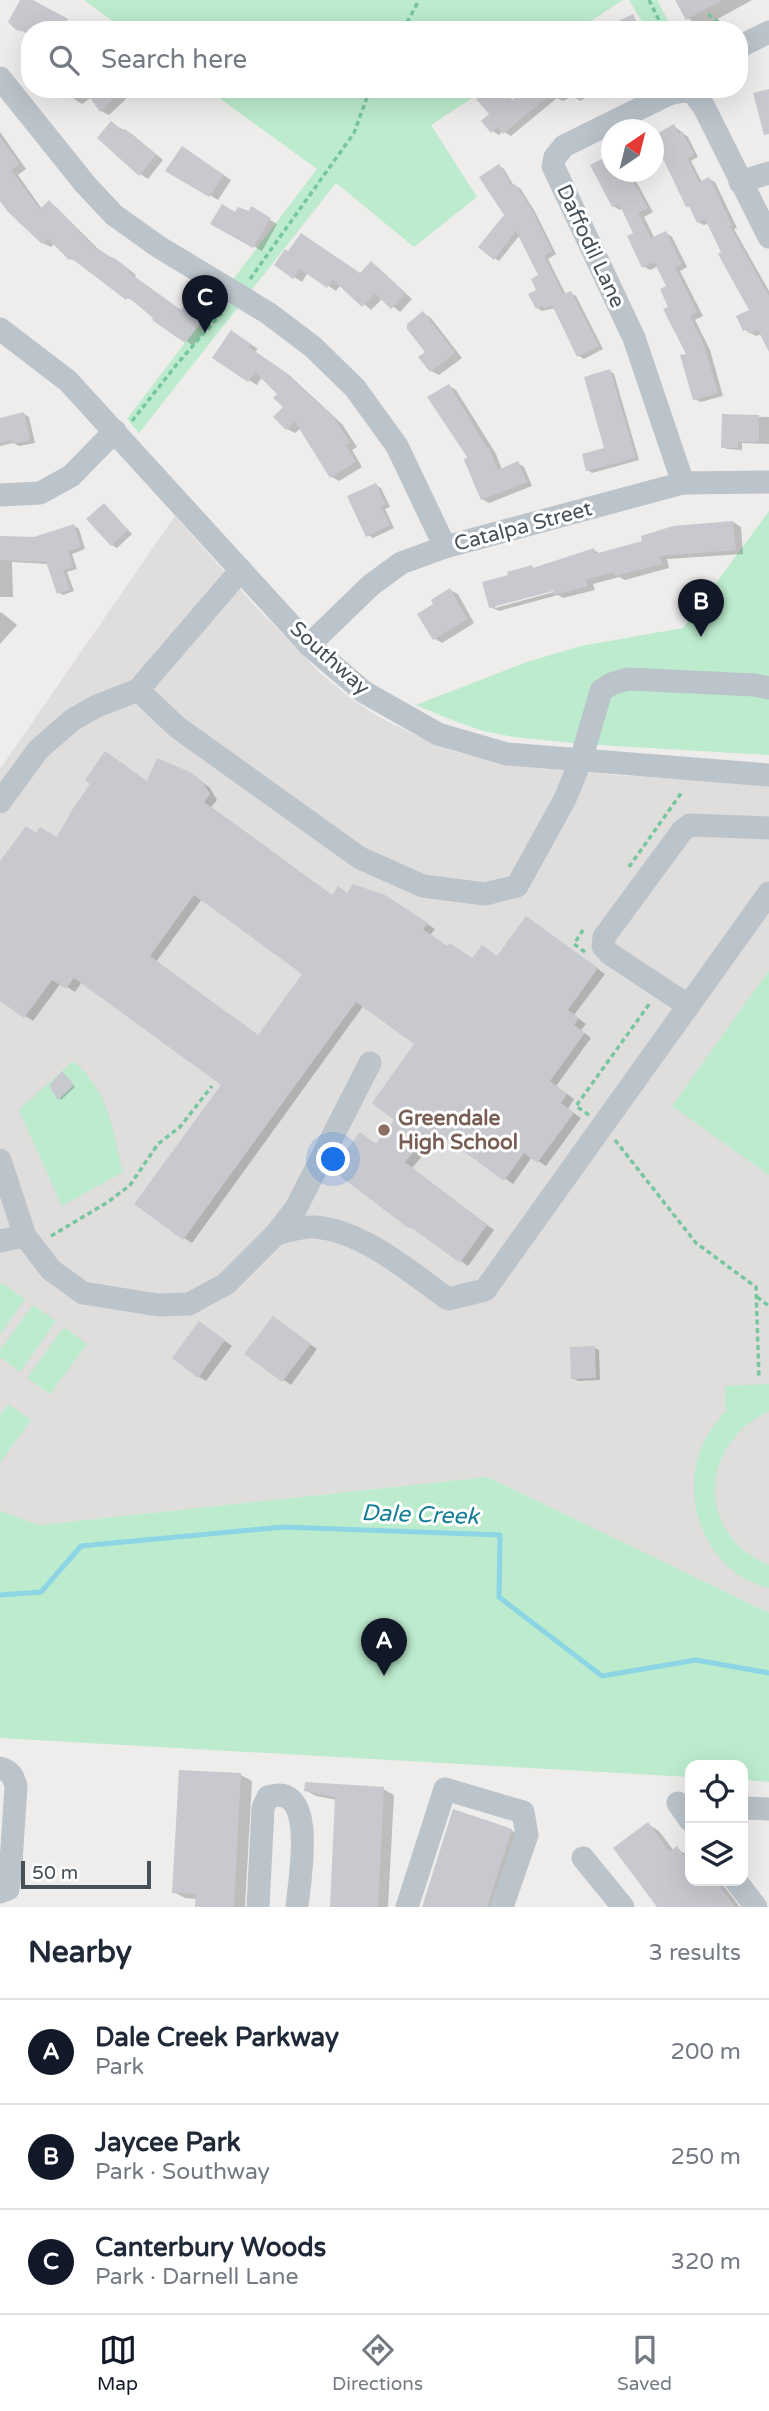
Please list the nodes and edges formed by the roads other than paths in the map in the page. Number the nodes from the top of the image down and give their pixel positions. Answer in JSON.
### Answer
{"nodes":[{"id":1,"x":769,"y":32,"type":"edge"},
{"id":2,"x":748,"y":42,"type":"edge"},
{"id":3,"x":0,"y":78,"type":"edge"},
{"id":4,"x":660,"y":98,"type":"edge"},
{"id":5,"x":698,"y":98,"type":"edge"},
{"id":6,"x":769,"y":173,"type":"edge"},
{"id":7,"x":740,"y":182,"type":"junction"},
{"id":8,"x":769,"y":237,"type":"edge"},
{"id":9,"x":0,"y":329,"type":"edge"},
{"id":10,"x":123,"y":427,"type":"junction"},
{"id":11,"x":769,"y":482,"type":"edge"},
{"id":12,"x":683,"y":483,"type":"junction"},
{"id":13,"x":0,"y":495,"type":"edge"},
{"id":14,"x":445,"y":547,"type":"junction"},
{"id":15,"x":241,"y":570,"type":"junction"},
{"id":16,"x":309,"y":645,"type":"junction"},
{"id":17,"x":769,"y":688,"type":"edge"},
{"id":18,"x":138,"y":690,"type":"junction"},
{"id":19,"x":581,"y":760,"type":"junction"},
{"id":20,"x":769,"y":775,"type":"edge"},
{"id":21,"x":0,"y":802,"type":"edge"},
{"id":22,"x":769,"y":828,"type":"edge"},
{"id":23,"x":769,"y":893,"type":"edge"},
{"id":24,"x":689,"y":1006,"type":"junction"},
{"id":25,"x":370,"y":1063,"type":"dead end"},
{"id":26,"x":0,"y":1160,"type":"edge"},
{"id":27,"x":276,"y":1234,"type":"junction"},
{"id":28,"x":25,"y":1236,"type":"junction"},
{"id":29,"x":0,"y":1241,"type":"edge"},
{"id":30,"x":0,"y":1768,"type":"edge"},
{"id":31,"x":748,"y":1808,"type":"edge"},
{"id":32,"x":769,"y":1809,"type":"edge"},
{"id":33,"x":583,"y":1858,"type":"dead end"},
{"id":34,"x":740,"y":1886,"type":"edge"},
{"id":35,"x":0,"y":1892,"type":"edge"},
{"id":36,"x":258,"y":1907,"type":"edge"},
{"id":37,"x":297,"y":1907,"type":"edge"},
{"id":38,"x":407,"y":1907,"type":"edge"},
{"id":39,"x":502,"y":1907,"type":"edge"},
{"id":40,"x":623,"y":1907,"type":"edge"},
{"id":41,"x":756,"y":1907,"type":"edge"}],
"edges":[{"from":1,"to":2,"type":"street"},
{"from":3,"to":14,"type":"street"},
{"from":4,"to":12,"type":"street","name":"Daffodil Lane"},
{"from":5,"to":7,"type":"street","name":"Daffodil Lane"},
{"from":6,"to":7,"type":"street"},
{"from":7,"to":8,"type":"street"},
{"from":9,"to":10,"type":"street","name":"Southway"},
{"from":10,"to":13,"type":"street"},
{"from":10,"to":15,"type":"street","name":"Southway"},
{"from":11,"to":12,"type":"street","name":"Catalpa Street"},
{"from":12,"to":14,"type":"street","name":"Catalpa Street"},
{"from":14,"to":16,"type":"street","name":"Catalpa Street"},
{"from":15,"to":16,"type":"street","name":"Southway"},
{"from":15,"to":18,"type":"street"},
{"from":16,"to":19,"type":"street","name":"Southway"},
{"from":17,"to":19,"type":"street"},
{"from":18,"to":19,"type":"street"},
{"from":18,"to":21,"type":"street"},
{"from":19,"to":20,"type":"street","name":"Southway"},
{"from":22,"to":24,"type":"street"},
{"from":23,"to":24,"type":"street"},
{"from":24,"to":27,"type":"street"},
{"from":25,"to":27,"type":"street"},
{"from":26,"to":28,"type":"street"},
{"from":27,"to":28,"type":"street"},
{"from":28,"to":29,"type":"street"},
{"from":30,"to":35,"type":"street"},
{"from":31,"to":32,"type":"street"},
{"from":33,"to":40,"type":"street"},
{"from":34,"to":41,"type":"street"},
{"from":36,"to":37,"type":"street"},
{"from":38,"to":39,"type":"street"}]}
